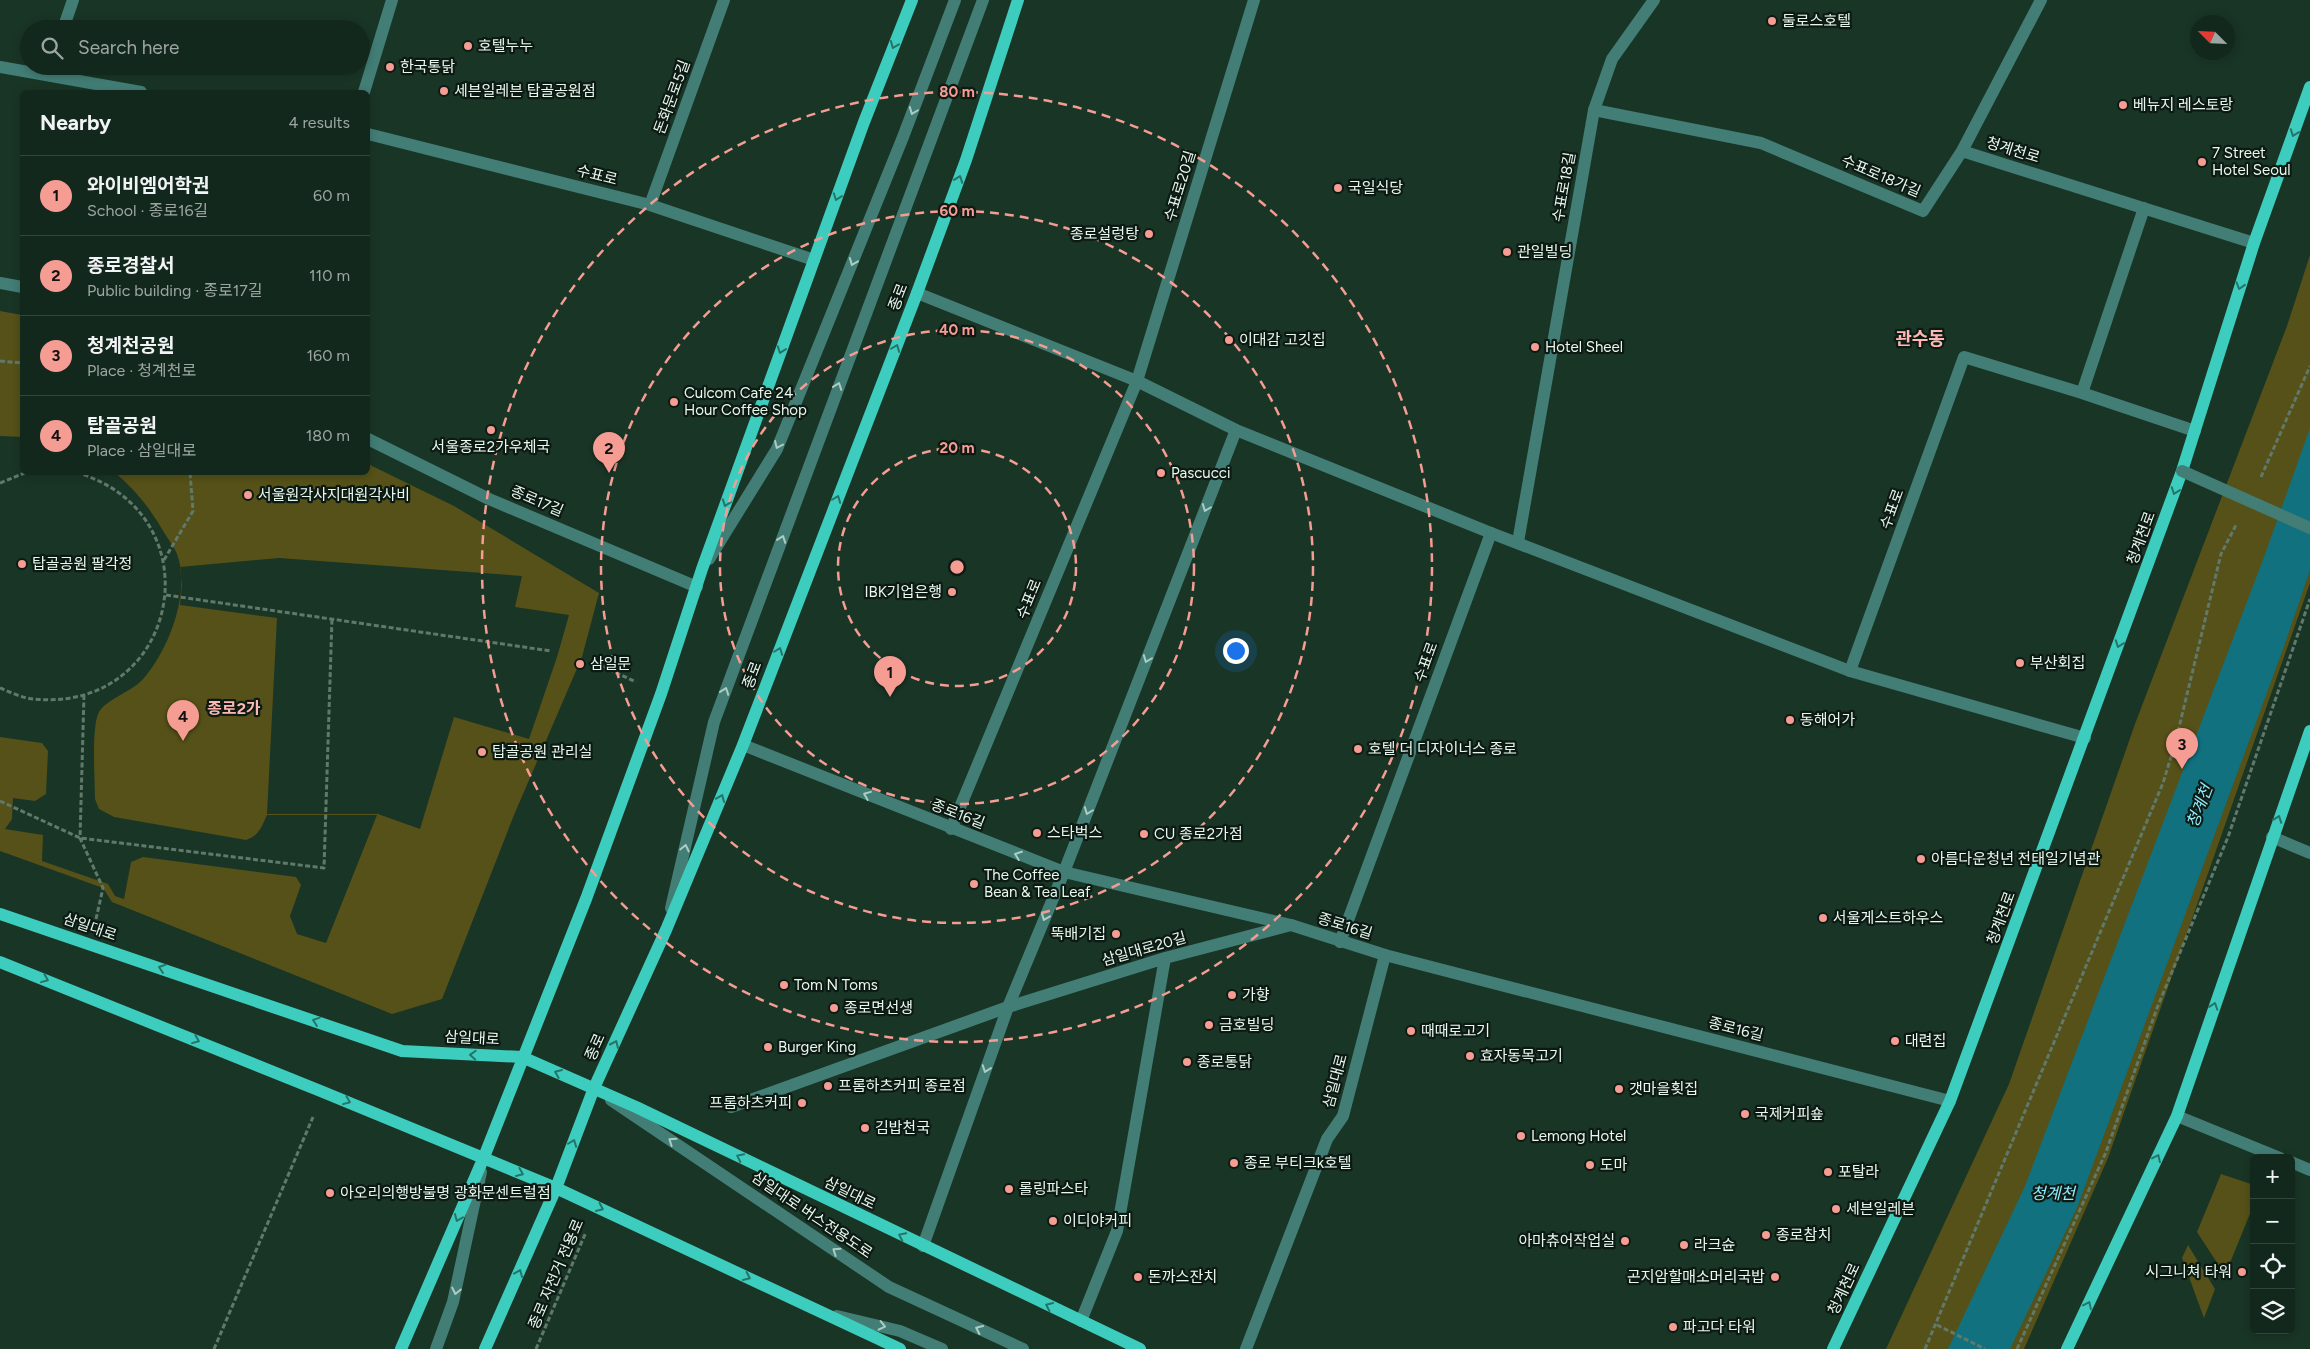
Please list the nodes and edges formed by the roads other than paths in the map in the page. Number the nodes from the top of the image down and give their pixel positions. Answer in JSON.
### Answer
{"nodes":[{"id":1,"x":73,"y":0,"type":"edge"},
{"id":2,"x":392,"y":0,"type":"edge"},
{"id":3,"x":724,"y":0,"type":"edge"},
{"id":4,"x":912,"y":0,"type":"edge"},
{"id":5,"x":955,"y":0,"type":"edge"},
{"id":6,"x":984,"y":0,"type":"edge"},
{"id":7,"x":1018,"y":0,"type":"edge"},
{"id":8,"x":1254,"y":0,"type":"edge"},
{"id":9,"x":1654,"y":0,"type":"edge"},
{"id":10,"x":2041,"y":0,"type":"edge"},
{"id":11,"x":66,"y":20,"type":"edge"},
{"id":12,"x":0,"y":67,"type":"edge"},
{"id":13,"x":20,"y":69,"type":"edge"},
{"id":14,"x":370,"y":72,"type":"edge"},
{"id":15,"x":63,"y":75,"type":"edge"},
{"id":16,"x":369,"y":75,"type":"edge"},
{"id":17,"x":2310,"y":87,"type":"edge"},
{"id":18,"x":116,"y":90,"type":"edge"},
{"id":19,"x":365,"y":90,"type":"edge"},
{"id":20,"x":1594,"y":110,"type":"junction"},
{"id":21,"x":370,"y":135,"type":"edge"},
{"id":22,"x":1962,"y":151,"type":"junction"},
{"id":23,"x":650,"y":205,"type":"junction"},
{"id":24,"x":2144,"y":208,"type":"junction"},
{"id":25,"x":2254,"y":243,"type":"junction"},
{"id":26,"x":814,"y":260,"type":"junction"},
{"id":27,"x":0,"y":283,"type":"edge"},
{"id":28,"x":20,"y":287,"type":"edge"},
{"id":29,"x":917,"y":293,"type":"junction"},
{"id":30,"x":1137,"y":381,"type":"junction"},
{"id":31,"x":2082,"y":392,"type":"junction"},
{"id":32,"x":1236,"y":430,"type":"junction"},
{"id":33,"x":2195,"y":431,"type":"junction"},
{"id":34,"x":370,"y":440,"type":"edge"},
{"id":35,"x":2182,"y":471,"type":"junction"},
{"id":36,"x":2310,"y":528,"type":"edge"},
{"id":37,"x":1492,"y":533,"type":"junction"},
{"id":38,"x":1518,"y":542,"type":"junction"},
{"id":39,"x":702,"y":569,"type":"junction"},
{"id":40,"x":697,"y":587,"type":"junction"},
{"id":41,"x":1850,"y":671,"type":"junction"},
{"id":42,"x":2310,"y":731,"type":"edge"},
{"id":43,"x":2085,"y":738,"type":"junction"},
{"id":44,"x":743,"y":745,"type":"junction"},
{"id":45,"x":951,"y":829,"type":"junction"},
{"id":46,"x":2272,"y":837,"type":"junction"},
{"id":47,"x":2310,"y":852,"type":"edge"},
{"id":48,"x":1064,"y":872,"type":"junction"},
{"id":49,"x":0,"y":914,"type":"edge"},
{"id":50,"x":1291,"y":925,"type":"junction"},
{"id":51,"x":666,"y":930,"type":"junction"},
{"id":52,"x":1340,"y":942,"type":"junction"},
{"id":53,"x":1384,"y":955,"type":"junction"},
{"id":54,"x":1164,"y":958,"type":"junction"},
{"id":55,"x":0,"y":962,"type":"edge"},
{"id":56,"x":1008,"y":1008,"type":"junction"},
{"id":57,"x":522,"y":1057,"type":"junction"},
{"id":58,"x":594,"y":1088,"type":"junction"},
{"id":59,"x":1950,"y":1101,"type":"junction"},
{"id":60,"x":731,"y":1107,"type":"dead end"},
{"id":61,"x":2177,"y":1116,"type":"junction"},
{"id":62,"x":2270,"y":1154,"type":"edge"},
{"id":63,"x":484,"y":1157,"type":"junction"},
{"id":64,"x":2295,"y":1164,"type":"edge"},
{"id":65,"x":2310,"y":1170,"type":"edge"},
{"id":66,"x":556,"y":1188,"type":"junction"},
{"id":67,"x":923,"y":1246,"type":"junction"},
{"id":68,"x":818,"y":1310,"type":"junction"},
{"id":69,"x":1081,"y":1321,"type":"junction"},
{"id":70,"x":885,"y":1346,"type":"edge"},
{"id":71,"x":401,"y":1349,"type":"edge"},
{"id":72,"x":436,"y":1349,"type":"edge"},
{"id":73,"x":485,"y":1349,"type":"edge"},
{"id":74,"x":900,"y":1349,"type":"edge"},
{"id":75,"x":942,"y":1349,"type":"edge"},
{"id":76,"x":1023,"y":1349,"type":"edge"},
{"id":77,"x":1140,"y":1349,"type":"edge"},
{"id":78,"x":1246,"y":1349,"type":"edge"},
{"id":79,"x":1834,"y":1349,"type":"edge"},
{"id":80,"x":2067,"y":1349,"type":"edge"}],
"edges":[{"from":1,"to":11,"type":"street"},
{"from":2,"to":14,"type":"street"},
{"from":3,"to":23,"type":"street","name":"돈화문로5길"},
{"from":4,"to":26,"type":"main road","one_way":true},
{"from":5,"to":39,"type":"street","one_way":true},
{"from":51,"to":6,"type":"street","one_way":true},
{"from":29,"to":7,"type":"main road","name":"종로","one_way":true},
{"from":8,"to":30,"type":"street","name":"수표로20길"},
{"from":9,"to":20,"type":"street","name":"수표로18길"},
{"from":10,"to":22,"type":"street","name":"수표로18가길"},
{"from":12,"to":13,"type":"street"},
{"from":15,"to":18,"type":"street"},
{"from":16,"to":19,"type":"street"},
{"from":17,"to":25,"type":"main road","name":"청계천로","one_way":true},
{"from":20,"to":22,"type":"street","name":"수표로18가길"},
{"from":20,"to":38,"type":"street","name":"수표로18길"},
{"from":21,"to":23,"type":"street","name":"수표로"},
{"from":22,"to":24,"type":"street","name":"청계천로"},
{"from":23,"to":26,"type":"street","name":"수표로"},
{"from":24,"to":25,"type":"street","name":"청계천로"},
{"from":24,"to":31,"type":"street"},
{"from":25,"to":33,"type":"main road","name":"청계천로","one_way":true},
{"from":26,"to":39,"type":"main road","one_way":true},
{"from":27,"to":28,"type":"street"},
{"from":29,"to":30,"type":"street"},
{"from":44,"to":29,"type":"main road","name":"종로","one_way":true},
{"from":30,"to":32,"type":"street"},
{"from":30,"to":45,"type":"street","name":"수표로"},
{"from":31,"to":33,"type":"street"},
{"from":31,"to":41,"type":"street","name":"수표로"},
{"from":32,"to":37,"type":"street"},
{"from":32,"to":48,"type":"street","one_way":true},
{"from":33,"to":35,"type":"main road","name":"청계천로"},
{"from":34,"to":40,"type":"street","name":"종로17길"},
{"from":35,"to":36,"type":"street","bridge":true},
{"from":35,"to":43,"type":"main road","name":"청계천로","one_way":true},
{"from":37,"to":38,"type":"street"},
{"from":37,"to":52,"type":"street","name":"수표로"},
{"from":38,"to":41,"type":"street"},
{"from":39,"to":40,"type":"main road"},
{"from":40,"to":57,"type":"main road"},
{"from":41,"to":43,"type":"street"},
{"from":46,"to":42,"type":"main road","one_way":true},
{"from":43,"to":59,"type":"main road","name":"청계천로"},
{"from":45,"to":44,"type":"street","name":"종로16길","one_way":true},
{"from":51,"to":44,"type":"main road","name":"종로","one_way":true},
{"from":48,"to":45,"type":"street","name":"종로16길","one_way":true},
{"from":46,"to":47,"type":"street"},
{"from":61,"to":46,"type":"main road","one_way":true},
{"from":48,"to":50,"type":"street","name":"종로16길"},
{"from":48,"to":56,"type":"street","one_way":true},
{"from":57,"to":49,"type":"main road","name":"삼일대로","one_way":true},
{"from":50,"to":52,"type":"street","name":"종로16길"},
{"from":50,"to":54,"type":"street","name":"삼일대로20길"},
{"from":58,"to":51,"type":"main road","name":"종로","one_way":true},
{"from":52,"to":53,"type":"street","name":"종로16길"},
{"from":53,"to":59,"type":"street","name":"종로16길"},
{"from":53,"to":78,"type":"street","name":"삼일대로"},
{"from":54,"to":56,"type":"street","name":"삼일대로20길"},
{"from":54,"to":69,"type":"street"},
{"from":55,"to":63,"type":"main road","one_way":true},
{"from":56,"to":60,"type":"street","name":"삼일대로20길"},
{"from":56,"to":67,"type":"street","one_way":true},
{"from":58,"to":57,"type":"main road","name":"삼일대로","one_way":true},
{"from":57,"to":63,"type":"main road"},
{"from":66,"to":58,"type":"main road","name":"종로","one_way":true},
{"from":67,"to":58,"type":"main road","name":"삼일대로","one_way":true},
{"from":76,"to":58,"type":"street","name":"삼일대로 버스전용도로","one_way":true},
{"from":59,"to":79,"type":"main road","name":"청계천로"},
{"from":61,"to":62,"type":"street"},
{"from":80,"to":61,"type":"main road","one_way":true},
{"from":63,"to":66,"type":"main road","one_way":true},
{"from":63,"to":71,"type":"main road","one_way":true},
{"from":63,"to":72,"type":"street","one_way":true},
{"from":64,"to":65,"type":"street"},
{"from":66,"to":68,"type":"main road","one_way":true},
{"from":73,"to":66,"type":"main road","name":"종로","one_way":true},
{"from":69,"to":67,"type":"main road","name":"삼일대로","one_way":true},
{"from":68,"to":70,"type":"main road"},
{"from":68,"to":75,"type":"street","one_way":true},
{"from":69,"to":77,"type":"main road","name":"삼일대로"},
{"from":70,"to":74,"type":"main road"}]}
